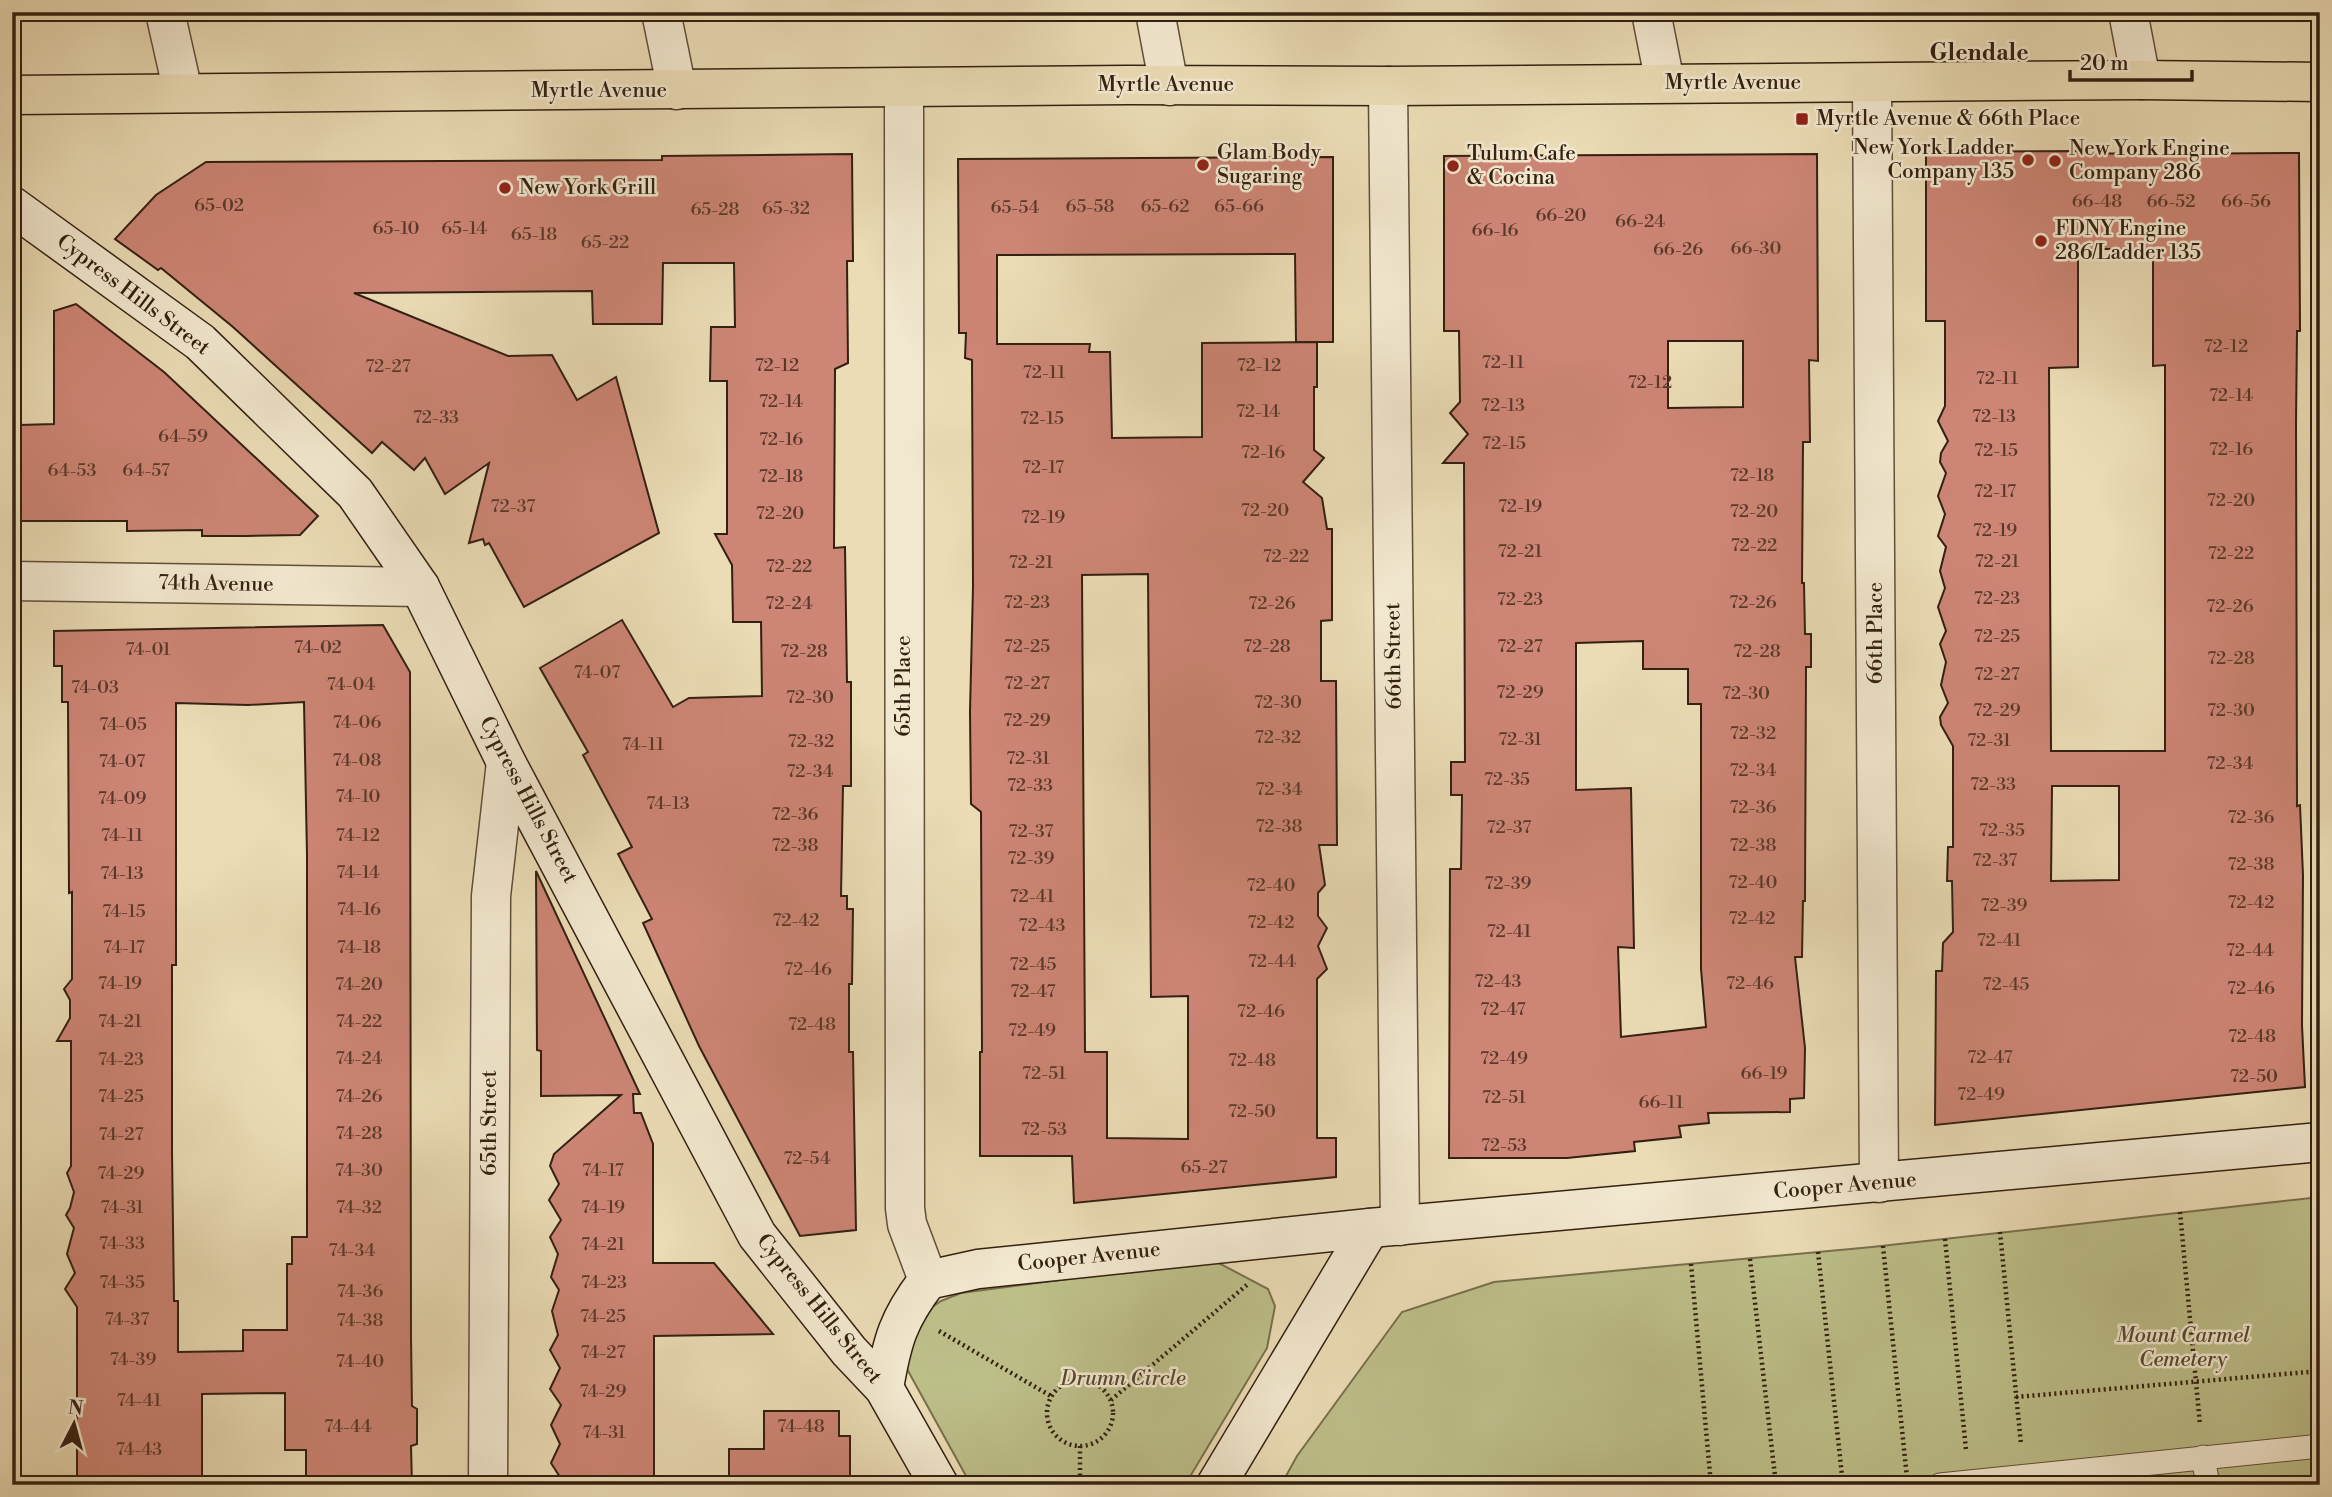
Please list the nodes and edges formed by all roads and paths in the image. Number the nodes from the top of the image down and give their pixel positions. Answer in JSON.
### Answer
{"nodes":[{"id":1,"x":165,"y":12,"type":"edge"},
{"id":2,"x":661,"y":12,"type":"edge"},
{"id":3,"x":1155,"y":12,"type":"edge"},
{"id":4,"x":1650,"y":12,"type":"edge"},
{"id":5,"x":2128,"y":12,"type":"edge"},
{"id":6,"x":2141,"y":80,"type":"junction"},
{"id":7,"x":2320,"y":82,"type":"edge"},
{"id":8,"x":1665,"y":83,"type":"junction"},
{"id":9,"x":1872,"y":83,"type":"junction"},
{"id":10,"x":1169,"y":86,"type":"junction"},
{"id":11,"x":1388,"y":86,"type":"junction"},
{"id":12,"x":904,"y":88,"type":"junction"},
{"id":13,"x":677,"y":90,"type":"junction"},
{"id":14,"x":183,"y":92,"type":"junction"},
{"id":15,"x":12,"y":95,"type":"edge"},
{"id":16,"x":12,"y":206,"type":"edge"},
{"id":17,"x":12,"y":581,"type":"edge"},
{"id":18,"x":420,"y":587,"type":"junction"},
{"id":19,"x":506,"y":762,"type":"junction"},
{"id":20,"x":2320,"y":1142,"type":"edge"},
{"id":21,"x":1879,"y":1183,"type":"junction"},
{"id":22,"x":2180,"y":1212,"type":"dead end"},
{"id":23,"x":1385,"y":1227,"type":"junction"},
{"id":24,"x":2000,"y":1232,"type":"dead end"},
{"id":25,"x":1945,"y":1239,"type":"dead end"},
{"id":26,"x":1883,"y":1246,"type":"dead end"},
{"id":27,"x":1818,"y":1252,"type":"dead end"},
{"id":28,"x":1750,"y":1259,"type":"dead end"},
{"id":29,"x":1691,"y":1264,"type":"dead end"},
{"id":30,"x":928,"y":1280,"type":"junction"},
{"id":31,"x":1248,"y":1284,"type":"dead end"},
{"id":32,"x":930,"y":1327,"type":"dead end"},
{"id":33,"x":2320,"y":1371,"type":"edge"},
{"id":34,"x":2196,"y":1382,"type":"junction"},
{"id":35,"x":884,"y":1388,"type":"junction"},
{"id":36,"x":1051,"y":1396,"type":"junction"},
{"id":37,"x":2016,"y":1397,"type":"junction"},
{"id":38,"x":1111,"y":1400,"type":"junction"},
{"id":39,"x":1080,"y":1446,"type":"junction"},
{"id":40,"x":2320,"y":1447,"type":"edge"},
{"id":41,"x":2203,"y":1457,"type":"junction"},
{"id":42,"x":2024,"y":1476,"type":"junction"},
{"id":43,"x":1969,"y":1481,"type":"junction"},
{"id":44,"x":1220,"y":1483,"type":"edge"},
{"id":45,"x":488,"y":1485,"type":"edge"},
{"id":46,"x":939,"y":1485,"type":"edge"},
{"id":47,"x":1080,"y":1485,"type":"edge"},
{"id":48,"x":1712,"y":1485,"type":"edge"},
{"id":49,"x":1776,"y":1485,"type":"edge"},
{"id":50,"x":1843,"y":1485,"type":"edge"},
{"id":51,"x":1908,"y":1485,"type":"edge"},
{"id":52,"x":1940,"y":1485,"type":"edge"},
{"id":53,"x":2208,"y":1485,"type":"edge"}],
"edges":[{"from":1,"to":14,"type":"street"},
{"from":2,"to":13,"type":"street"},
{"from":3,"to":10,"type":"street"},
{"from":4,"to":8,"type":"street"},
{"from":5,"to":6,"type":"street"},
{"from":6,"to":7,"type":"main road","name":"Myrtle Avenue"},
{"from":6,"to":9,"type":"main road","name":"Myrtle Avenue"},
{"from":8,"to":9,"type":"main road","name":"Myrtle Avenue"},
{"from":8,"to":11,"type":"main road","name":"Myrtle Avenue"},
{"from":9,"to":21,"type":"street","name":"66th Place"},
{"from":10,"to":11,"type":"main road","name":"Myrtle Avenue"},
{"from":10,"to":12,"type":"main road","name":"Myrtle Avenue"},
{"from":11,"to":23,"type":"street","name":"66th Street"},
{"from":12,"to":13,"type":"main road","name":"Myrtle Avenue"},
{"from":12,"to":30,"type":"street","name":"65th Place"},
{"from":13,"to":14,"type":"main road","name":"Myrtle Avenue"},
{"from":14,"to":15,"type":"main road","name":"Myrtle Avenue"},
{"from":16,"to":18,"type":"street","name":"Cypress Hills Street"},
{"from":17,"to":18,"type":"street","name":"74th Avenue"},
{"from":18,"to":19,"type":"street","name":"Cypress Hills Street"},
{"from":19,"to":35,"type":"street","name":"Cypress Hills Street"},
{"from":19,"to":45,"type":"street","name":"65th Street"},
{"from":20,"to":21,"type":"street","name":"Cooper Avenue"},
{"from":21,"to":23,"type":"street","name":"Cooper Avenue"},
{"from":22,"to":34,"type":"path"},
{"from":23,"to":30,"type":"street","name":"Cooper Avenue"},
{"from":23,"to":44,"type":"street"},
{"from":24,"to":37,"type":"path"},
{"from":25,"to":43,"type":"path"},
{"from":26,"to":51,"type":"path"},
{"from":27,"to":50,"type":"path"},
{"from":28,"to":49,"type":"path"},
{"from":29,"to":48,"type":"path"},
{"from":30,"to":35,"type":"street"},
{"from":31,"to":38,"type":"path"},
{"from":32,"to":36,"type":"path"},
{"from":33,"to":34,"type":"path"},
{"from":34,"to":37,"type":"path"},
{"from":34,"to":41,"type":"path"},
{"from":35,"to":46,"type":"street","name":"Cypress Hills Street"},
{"from":36,"to":38,"type":"path"},
{"from":36,"to":39,"type":"path"},
{"from":37,"to":42,"type":"path"},
{"from":38,"to":39,"type":"path"},
{"from":39,"to":47,"type":"path"},
{"from":40,"to":41,"type":"lane"},
{"from":41,"to":42,"type":"lane"},
{"from":41,"to":53,"type":"lane"},
{"from":42,"to":43,"type":"lane"},
{"from":43,"to":52,"type":"lane"}]}
